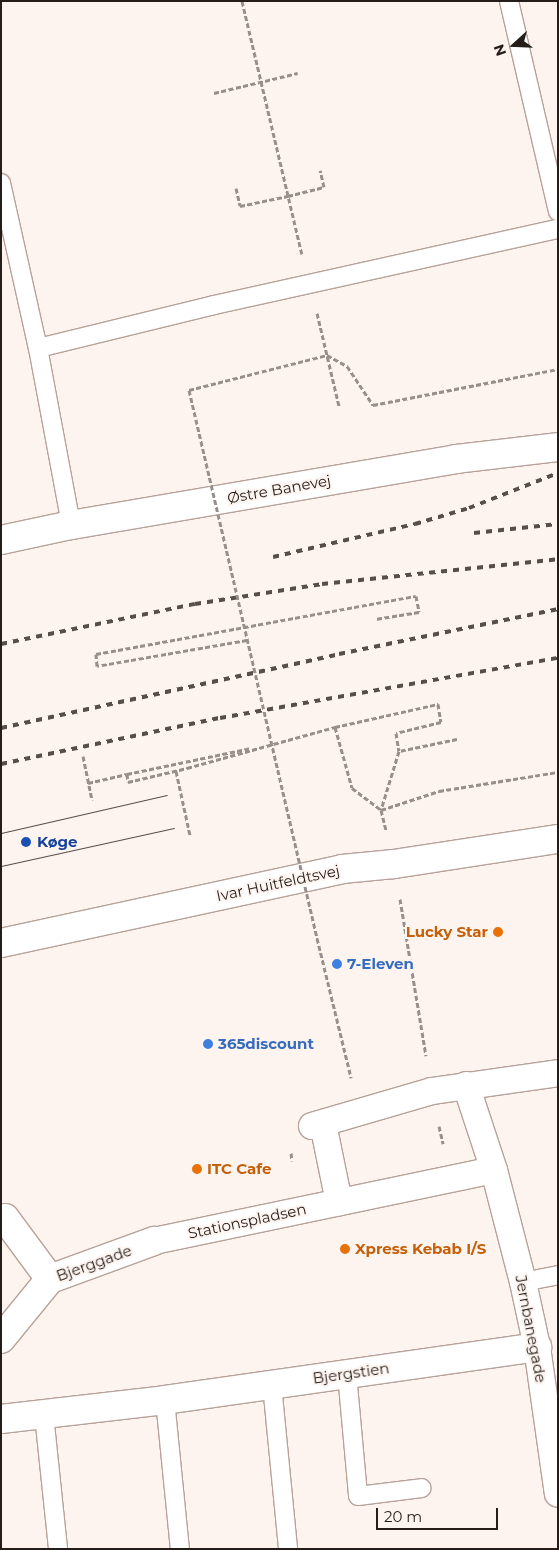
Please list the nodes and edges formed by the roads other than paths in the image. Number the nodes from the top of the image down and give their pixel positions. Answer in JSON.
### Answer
{"nodes":[{"id":1,"x":509,"y":1,"type":"edge"},
{"id":2,"x":1,"y":183,"type":"edge"},
{"id":3,"x":558,"y":211,"type":"edge"},
{"id":4,"x":558,"y":229,"type":"edge"},
{"id":5,"x":38,"y":348,"type":"junction"},
{"id":6,"x":558,"y":447,"type":"edge"},
{"id":7,"x":71,"y":525,"type":"junction"},
{"id":8,"x":1,"y":540,"type":"edge"},
{"id":9,"x":558,"y":839,"type":"edge"},
{"id":10,"x":1,"y":943,"type":"edge"},
{"id":11,"x":558,"y":1073,"type":"edge"},
{"id":12,"x":466,"y":1085,"type":"junction"},
{"id":13,"x":494,"y":1170,"type":"junction"},
{"id":14,"x":339,"y":1202,"type":"junction"},
{"id":15,"x":1,"y":1219,"type":"edge"},
{"id":16,"x":154,"y":1241,"type":"joint"},
{"id":17,"x":558,"y":1274,"type":"edge"},
{"id":18,"x":50,"y":1279,"type":"junction"},
{"id":19,"x":523,"y":1282,"type":"junction"},
{"id":20,"x":1,"y":1339,"type":"edge"},
{"id":21,"x":537,"y":1347,"type":"junction"},
{"id":22,"x":347,"y":1374,"type":"junction"},
{"id":23,"x":272,"y":1385,"type":"junction"},
{"id":24,"x":165,"y":1400,"type":"junction"},
{"id":25,"x":44,"y":1415,"type":"junction"},
{"id":26,"x":1,"y":1419,"type":"edge"},
{"id":27,"x":422,"y":1488,"type":"dead end"},
{"id":28,"x":558,"y":1494,"type":"edge"},
{"id":29,"x":58,"y":1549,"type":"edge"},
{"id":30,"x":180,"y":1549,"type":"edge"},
{"id":31,"x":288,"y":1549,"type":"edge"}],
"edges":[{"from":1,"to":3,"type":"lane"},
{"from":2,"to":5,"type":"lane"},
{"from":4,"to":5,"type":"lane"},
{"from":5,"to":7,"type":"lane"},
{"from":6,"to":7,"type":"street","name":"Østre Banevej"},
{"from":7,"to":8,"type":"street","name":"Østre Banevej"},
{"from":9,"to":10,"type":"street","name":"Ivar Huitfeldtsvej"},
{"from":11,"to":12,"type":"street"},
{"from":12,"to":13,"type":"street"},
{"from":12,"to":14,"type":"street"},
{"from":13,"to":14,"type":"street","name":"Stationspladsen"},
{"from":13,"to":19,"type":"street","name":"Jernbanegade"},
{"from":14,"to":16,"type":"street","name":"Stationspladsen"},
{"from":15,"to":18,"type":"street"},
{"from":16,"to":18,"type":"street","name":"Bjerggade"},
{"from":17,"to":19,"type":"lane"},
{"from":18,"to":20,"type":"street","name":"Bjerggade"},
{"from":19,"to":21,"type":"street","name":"Jernbanegade"},
{"from":21,"to":22,"type":"street","name":"Bjergstien"},
{"from":21,"to":28,"type":"street","name":"Jernbanegade"},
{"from":22,"to":23,"type":"street","name":"Bjergstien"},
{"from":22,"to":27,"type":"lane"},
{"from":23,"to":24,"type":"street","name":"Bjergstien"},
{"from":23,"to":31,"type":"lane"},
{"from":24,"to":25,"type":"street"},
{"from":24,"to":30,"type":"lane"},
{"from":25,"to":26,"type":"street"},
{"from":25,"to":29,"type":"lane"}]}
